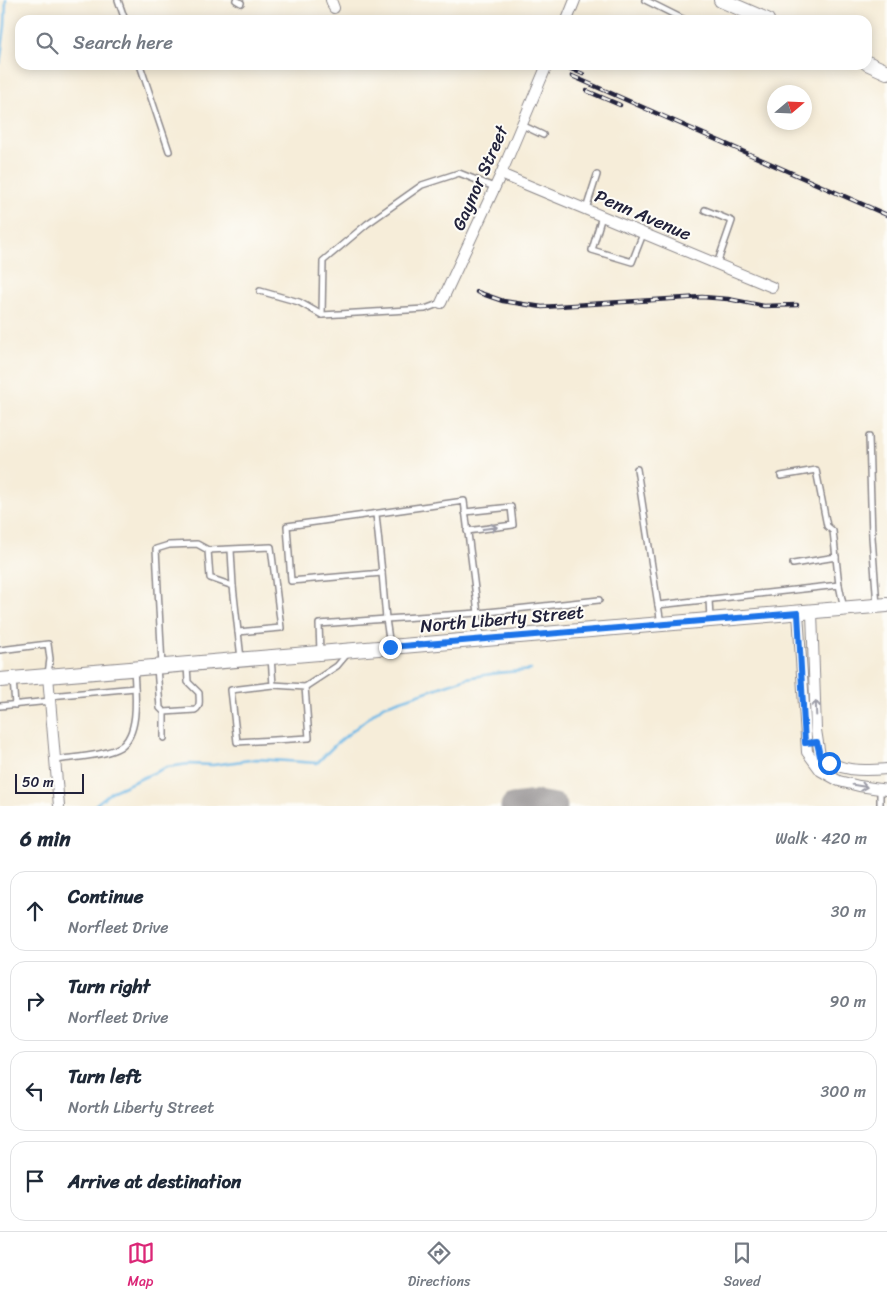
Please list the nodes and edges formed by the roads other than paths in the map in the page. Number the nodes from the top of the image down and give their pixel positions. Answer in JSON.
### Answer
{"nodes":[{"id":1,"x":118,"y":0,"type":"edge"},
{"id":2,"x":575,"y":0,"type":"edge"},
{"id":3,"x":645,"y":0,"type":"edge"},
{"id":4,"x":721,"y":0,"type":"edge"},
{"id":5,"x":123,"y":15,"type":"edge"},
{"id":6,"x":569,"y":15,"type":"edge"},
{"id":7,"x":675,"y":15,"type":"edge"},
{"id":8,"x":758,"y":15,"type":"edge"},
{"id":9,"x":872,"y":65,"type":"edge"},
{"id":10,"x":142,"y":70,"type":"edge"},
{"id":11,"x":546,"y":70,"type":"edge"},
{"id":12,"x":887,"y":72,"type":"edge"},
{"id":13,"x":522,"y":125,"type":"junction"},
{"id":14,"x":543,"y":134,"type":"dead end"},
{"id":15,"x":169,"y":151,"type":"dead end"},
{"id":16,"x":501,"y":174,"type":"junction"},
{"id":17,"x":597,"y":175,"type":"dead end"},
{"id":18,"x":495,"y":187,"type":"junction"},
{"id":19,"x":586,"y":209,"type":"junction"},
{"id":20,"x":704,"y":210,"type":"dead end"},
{"id":21,"x":602,"y":216,"type":"junction"},
{"id":22,"x":644,"y":233,"type":"junction"},
{"id":23,"x":717,"y":264,"type":"junction"},
{"id":24,"x":772,"y":287,"type":"dead end"},
{"id":25,"x":260,"y":290,"type":"dead end"},
{"id":26,"x":441,"y":303,"type":"joint"},
{"id":27,"x":322,"y":315,"type":"junction"},
{"id":28,"x":869,"y":437,"type":"dead end"},
{"id":29,"x":637,"y":468,"type":"dead end"},
{"id":30,"x":781,"y":476,"type":"dead end"},
{"id":31,"x":465,"y":512,"type":"junction"},
{"id":32,"x":376,"y":514,"type":"junction"},
{"id":33,"x":467,"y":531,"type":"junction"},
{"id":34,"x":208,"y":550,"type":"junction"},
{"id":35,"x":231,"y":550,"type":"junction"},
{"id":36,"x":836,"y":557,"type":"junction"},
{"id":37,"x":793,"y":564,"type":"dead end"},
{"id":38,"x":382,"y":573,"type":"junction"},
{"id":39,"x":839,"y":585,"type":"junction"},
{"id":40,"x":233,"y":586,"type":"junction"},
{"id":41,"x":709,"y":599,"type":"junction"},
{"id":42,"x":599,"y":600,"type":"dead end"},
{"id":43,"x":658,"y":605,"type":"junction"},
{"id":44,"x":882,"y":606,"type":"edge"},
{"id":45,"x":844,"y":609,"type":"junction"},
{"id":46,"x":478,"y":612,"type":"junction"},
{"id":47,"x":805,"y":612,"type":"junction"},
{"id":48,"x":386,"y":619,"type":"junction"},
{"id":49,"x":710,"y":620,"type":"junction"},
{"id":50,"x":661,"y":624,"type":"junction"},
{"id":51,"x":238,"y":632,"type":"junction"},
{"id":52,"x":481,"y":640,"type":"junction"},
{"id":53,"x":390,"y":647,"type":"junction"},
{"id":54,"x":0,"y":650,"type":"edge"},
{"id":55,"x":349,"y":650,"type":"junction"},
{"id":56,"x":320,"y":652,"type":"junction"},
{"id":57,"x":271,"y":657,"type":"junction"},
{"id":58,"x":241,"y":660,"type":"junction"},
{"id":59,"x":187,"y":664,"type":"junction"},
{"id":60,"x":159,"y":666,"type":"junction"},
{"id":61,"x":814,"y":666,"type":"junction"},
{"id":62,"x":801,"y":667,"type":"junction"},
{"id":63,"x":134,"y":668,"type":"junction"},
{"id":64,"x":48,"y":676,"type":"junction"},
{"id":65,"x":6,"y":679,"type":"edge"},
{"id":66,"x":274,"y":685,"type":"junction"},
{"id":67,"x":305,"y":687,"type":"junction"},
{"id":68,"x":135,"y":688,"type":"junction"},
{"id":69,"x":50,"y":699,"type":"junction"},
{"id":70,"x":15,"y":705,"type":"junction"},
{"id":71,"x":0,"y":706,"type":"edge"},
{"id":72,"x":164,"y":712,"type":"junction"},
{"id":73,"x":164,"y":738,"type":"dead end"},
{"id":74,"x":817,"y":742,"type":"junction"},
{"id":75,"x":805,"y":743,"type":"junction"},
{"id":76,"x":55,"y":760,"type":"junction"},
{"id":77,"x":887,"y":769,"type":"edge"},
{"id":78,"x":883,"y":789,"type":"edge"},
{"id":79,"x":59,"y":806,"type":"edge"},
{"id":80,"x":880,"y":806,"type":"edge"}],
"edges":[{"from":1,"to":5,"type":"lane"},
{"from":2,"to":6,"type":"street"},
{"from":3,"to":7,"type":"lane"},
{"from":4,"to":8,"type":"main road"},
{"from":9,"to":12,"type":"main road"},
{"from":10,"to":15,"type":"lane"},
{"from":11,"to":13,"type":"street","name":"Gaynor Street"},
{"from":13,"to":14,"type":"lane"},
{"from":13,"to":16,"type":"street","name":"Gaynor Street"},
{"from":16,"to":18,"type":"street","name":"Gaynor Street"},
{"from":16,"to":19,"type":"street","name":"Penn Avenue"},
{"from":17,"to":19,"type":"lane"},
{"from":18,"to":26,"type":"street","name":"Gaynor Street"},
{"from":18,"to":27,"type":"lane"},
{"from":19,"to":21,"type":"street","name":"Penn Avenue"},
{"from":20,"to":23,"type":"lane"},
{"from":21,"to":22,"type":"street","name":"Penn Avenue"},
{"from":21,"to":22,"type":"lane"},
{"from":22,"to":23,"type":"street","name":"Penn Avenue"},
{"from":23,"to":24,"type":"street","name":"Penn Avenue"},
{"from":25,"to":27,"type":"lane"},
{"from":26,"to":27,"type":"lane"},
{"from":28,"to":44,"type":"lane"},
{"from":29,"to":43,"type":"lane"},
{"from":30,"to":36,"type":"lane"},
{"from":31,"to":32,"type":"lane"},
{"from":31,"to":33,"type":"lane"},
{"from":33,"to":31,"type":"lane","one_way":true},
{"from":32,"to":38,"type":"lane"},
{"from":32,"to":38,"type":"lane"},
{"from":33,"to":46,"type":"lane"},
{"from":34,"to":35,"type":"lane"},
{"from":34,"to":40,"type":"lane"},
{"from":34,"to":60,"type":"lane"},
{"from":35,"to":40,"type":"lane"},
{"from":35,"to":51,"type":"lane"},
{"from":36,"to":37,"type":"lane"},
{"from":36,"to":39,"type":"lane"},
{"from":38,"to":48,"type":"lane"},
{"from":39,"to":41,"type":"lane"},
{"from":39,"to":45,"type":"lane"},
{"from":40,"to":51,"type":"lane"},
{"from":41,"to":43,"type":"lane"},
{"from":41,"to":49,"type":"lane"},
{"from":42,"to":46,"type":"lane"},
{"from":43,"to":50,"type":"lane"},
{"from":44,"to":45,"type":"main road","name":"North Liberty Street"},
{"from":45,"to":47,"type":"main road","name":"North Liberty Street"},
{"from":46,"to":48,"type":"lane"},
{"from":46,"to":52,"type":"lane"},
{"from":47,"to":49,"type":"main road","name":"North Liberty Street"},
{"from":47,"to":61,"type":"street"},
{"from":47,"to":62,"type":"street"},
{"from":48,"to":53,"type":"lane"},
{"from":48,"to":56,"type":"lane"},
{"from":49,"to":50,"type":"main road","name":"North Liberty Street"},
{"from":50,"to":52,"type":"main road","name":"North Liberty Street"},
{"from":51,"to":58,"type":"lane"},
{"from":52,"to":53,"type":"main road","name":"North Liberty Street"},
{"from":53,"to":55,"type":"main road","name":"North Liberty Street"},
{"from":54,"to":64,"type":"lane"},
{"from":55,"to":56,"type":"main road","name":"North Liberty Street"},
{"from":55,"to":67,"type":"lane"},
{"from":56,"to":57,"type":"main road","name":"North Liberty Street"},
{"from":57,"to":58,"type":"main road","name":"North Liberty Street"},
{"from":57,"to":66,"type":"lane"},
{"from":58,"to":59,"type":"main road","name":"North Liberty Street"},
{"from":59,"to":60,"type":"main road","name":"North Liberty Street"},
{"from":59,"to":72,"type":"lane"},
{"from":60,"to":63,"type":"main road","name":"North Liberty Street"},
{"from":60,"to":72,"type":"lane"},
{"from":61,"to":62,"type":"street"},
{"from":74,"to":61,"type":"street","one_way":true},
{"from":62,"to":75,"type":"street"},
{"from":63,"to":64,"type":"main road","name":"North Liberty Street"},
{"from":63,"to":68,"type":"lane"},
{"from":64,"to":65,"type":"main road","name":"North Liberty Street"},
{"from":64,"to":69,"type":"street"},
{"from":65,"to":70,"type":"lane"},
{"from":66,"to":67,"type":"lane"},
{"from":66,"to":67,"type":"lane"},
{"from":68,"to":69,"type":"lane"},
{"from":68,"to":76,"type":"lane"},
{"from":69,"to":70,"type":"lane"},
{"from":69,"to":76,"type":"street"},
{"from":70,"to":71,"type":"lane"},
{"from":72,"to":73,"type":"lane"},
{"from":74,"to":75,"type":"street"},
{"from":74,"to":77,"type":"street"},
{"from":75,"to":78,"type":"street","one_way":true},
{"from":76,"to":79,"type":"street"},
{"from":78,"to":80,"type":"lane"}]}
